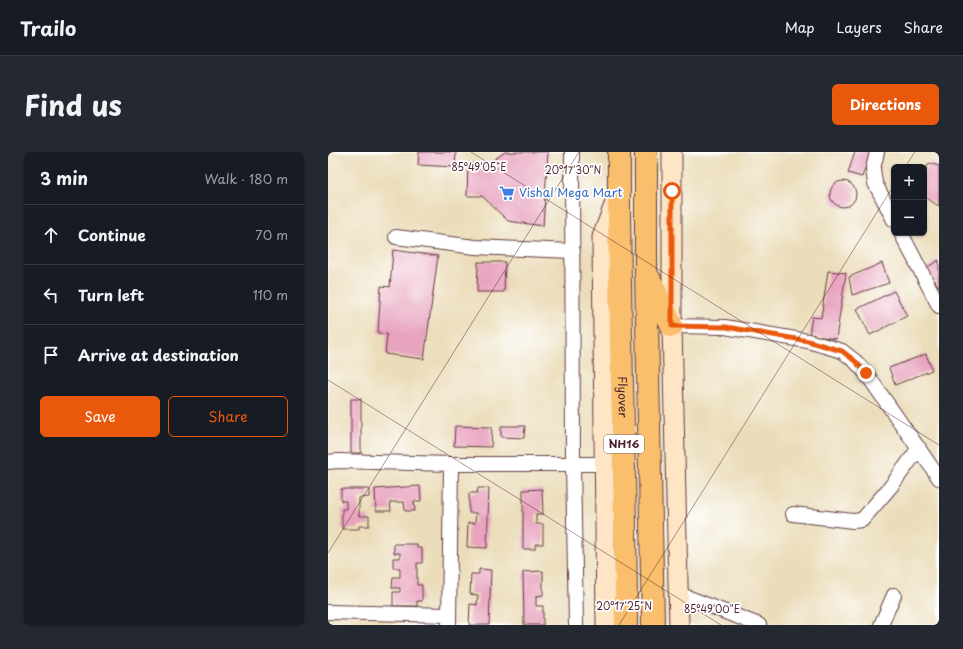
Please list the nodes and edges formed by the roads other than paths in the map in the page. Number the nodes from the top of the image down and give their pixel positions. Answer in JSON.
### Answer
{"nodes":[{"id":1,"x":572,"y":152,"type":"edge"},
{"id":2,"x":619,"y":152,"type":"edge"},
{"id":3,"x":646,"y":152,"type":"edge"},
{"id":4,"x":672,"y":152,"type":"edge"},
{"id":5,"x":877,"y":152,"type":"edge"},
{"id":6,"x":619,"y":193,"type":"junction"},
{"id":7,"x":891,"y":214,"type":"edge"},
{"id":8,"x":903,"y":236,"type":"edge"},
{"id":9,"x":396,"y":237,"type":"dead end"},
{"id":10,"x":573,"y":251,"type":"junction"},
{"id":11,"x":646,"y":272,"type":"junction"},
{"id":12,"x":938,"y":303,"type":"edge"},
{"id":13,"x":672,"y":326,"type":"junction"},
{"id":14,"x":919,"y":448,"type":"junction"},
{"id":15,"x":328,"y":462,"type":"edge"},
{"id":16,"x":451,"y":464,"type":"junction"},
{"id":17,"x":573,"y":464,"type":"junction"},
{"id":18,"x":604,"y":464,"type":"junction"},
{"id":19,"x":939,"y":478,"type":"edge"},
{"id":20,"x":793,"y":514,"type":"dead end"},
{"id":21,"x":679,"y":594,"type":"junction"},
{"id":22,"x":894,"y":595,"type":"dead end"},
{"id":23,"x":328,"y":612,"type":"edge"},
{"id":24,"x":449,"y":620,"type":"edge"},
{"id":25,"x":576,"y":625,"type":"edge"},
{"id":26,"x":606,"y":625,"type":"edge"},
{"id":27,"x":626,"y":625,"type":"edge"},
{"id":28,"x":653,"y":625,"type":"edge"},
{"id":29,"x":679,"y":625,"type":"edge"},
{"id":30,"x":759,"y":625,"type":"edge"},
{"id":31,"x":881,"y":625,"type":"edge"}],
"edges":[{"from":1,"to":10,"type":"street"},
{"from":2,"to":6,"type":"highway","number":"NH16"},
{"from":3,"to":11,"type":"highway","number":"NH16"},
{"from":4,"to":13,"type":"street"},
{"from":5,"to":7,"type":"street"},
{"from":6,"to":18,"type":"street"},
{"from":6,"to":27,"type":"highway","name":"Flyover","number":"NH16"},
{"from":8,"to":12,"type":"street"},
{"from":9,"to":10,"type":"street"},
{"from":10,"to":17,"type":"street"},
{"from":11,"to":13,"type":"highway"},
{"from":11,"to":28,"type":"highway","number":"NH16"},
{"from":13,"to":14,"type":"street"},
{"from":13,"to":21,"type":"street"},
{"from":14,"to":19,"type":"street"},
{"from":14,"to":20,"type":"street"},
{"from":15,"to":16,"type":"street"},
{"from":16,"to":17,"type":"street"},
{"from":16,"to":24,"type":"street"},
{"from":17,"to":18,"type":"street"},
{"from":17,"to":25,"type":"street"},
{"from":18,"to":26,"type":"street"},
{"from":21,"to":29,"type":"street"},
{"from":21,"to":30,"type":"street"},
{"from":22,"to":31,"type":"street"},
{"from":23,"to":24,"type":"street"}]}
